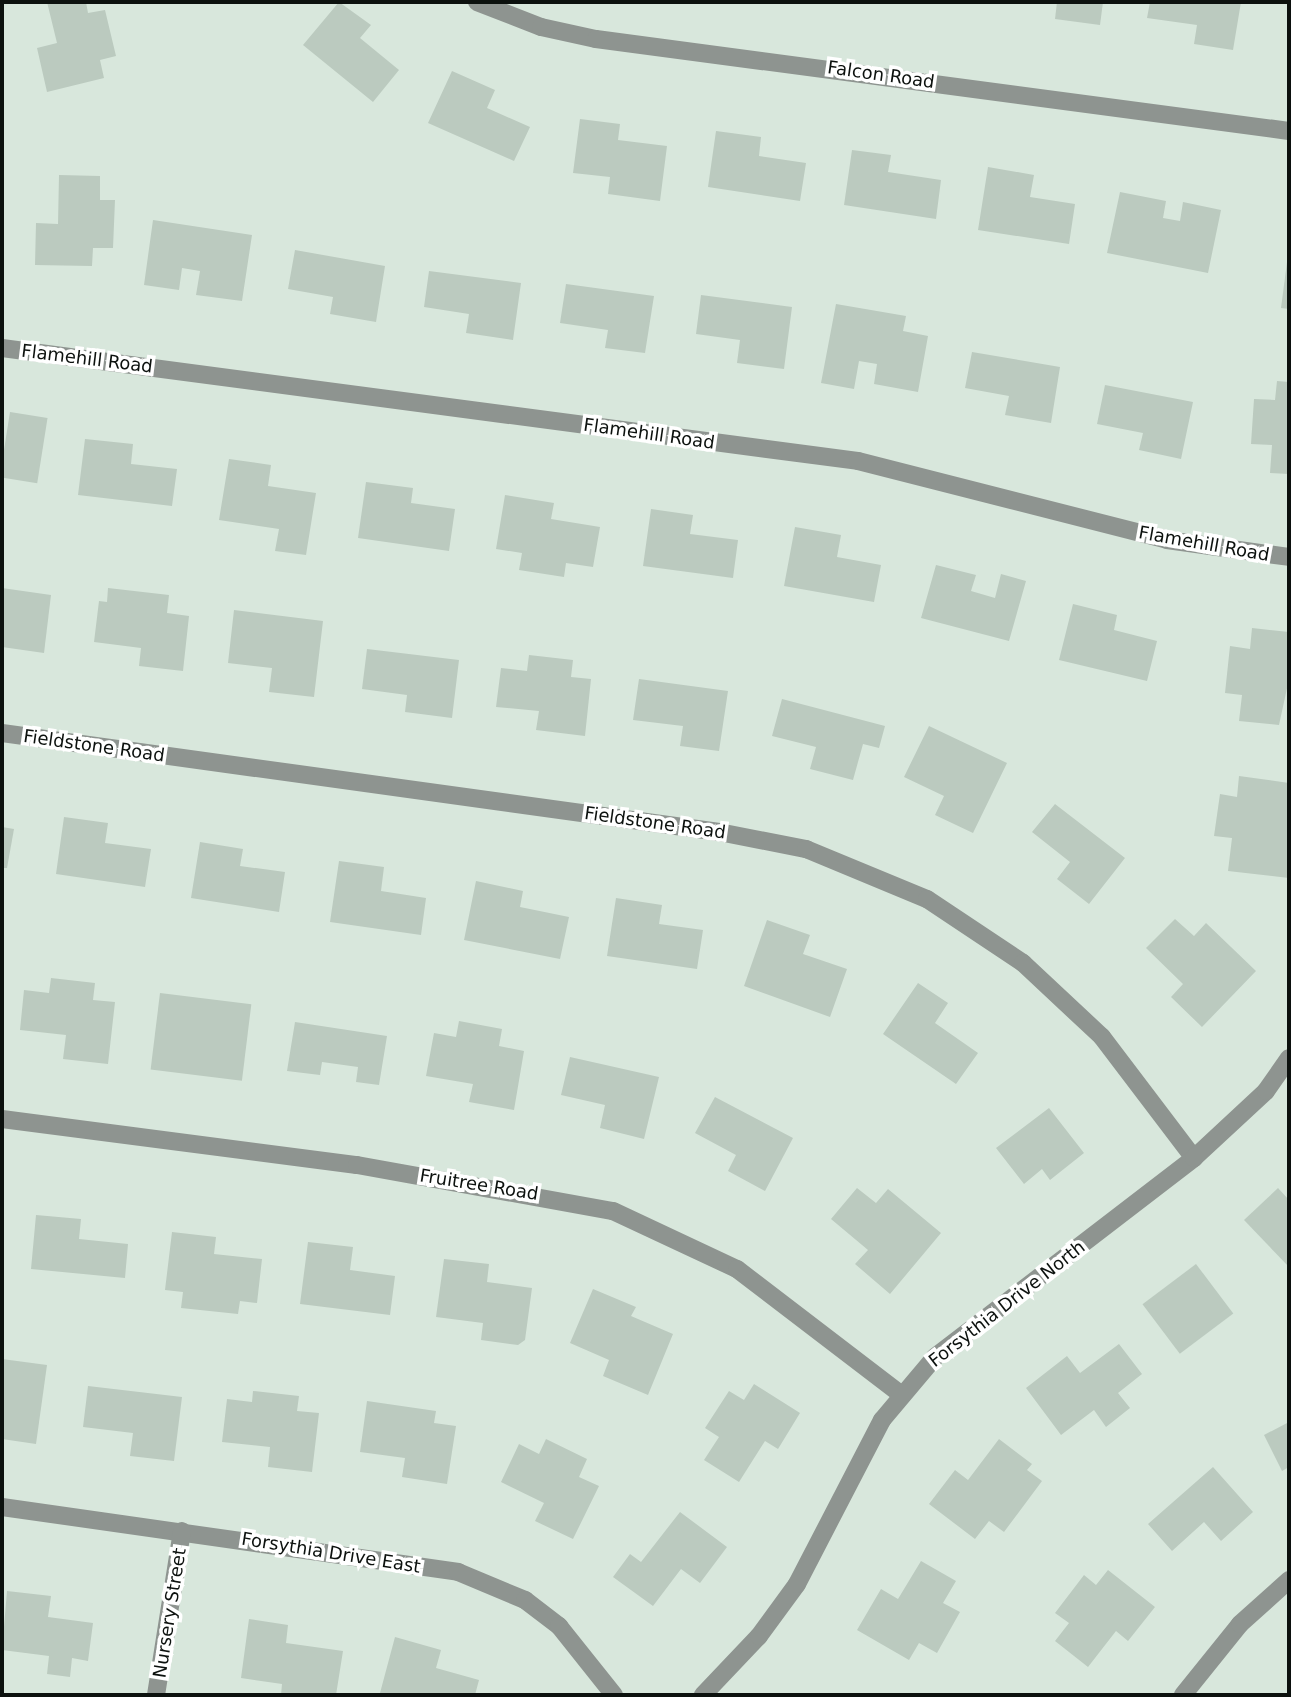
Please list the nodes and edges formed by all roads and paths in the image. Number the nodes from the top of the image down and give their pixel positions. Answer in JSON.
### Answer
{"nodes":[{"id":1,"x":477,"y":2,"type":"edge"},
{"id":2,"x":1289,"y":131,"type":"edge"},
{"id":3,"x":2,"y":348,"type":"edge"},
{"id":4,"x":1289,"y":557,"type":"edge"},
{"id":5,"x":2,"y":733,"type":"edge"},
{"id":6,"x":1289,"y":1058,"type":"edge"},
{"id":7,"x":2,"y":1119,"type":"edge"},
{"id":8,"x":1194,"y":1158,"type":"junction"},
{"id":9,"x":902,"y":1395,"type":"junction"},
{"id":10,"x":2,"y":1507,"type":"edge"},
{"id":11,"x":182,"y":1531,"type":"junction"},
{"id":12,"x":1289,"y":1580,"type":"edge"},
{"id":13,"x":156,"y":1695,"type":"edge"},
{"id":14,"x":614,"y":1695,"type":"edge"},
{"id":15,"x":703,"y":1695,"type":"edge"},
{"id":16,"x":1183,"y":1695,"type":"edge"}],
"edges":[{"from":1,"to":2,"type":"street","name":"Falcon Road"},
{"from":3,"to":4,"type":"street","name":"Flamehill Road"},
{"from":5,"to":8,"type":"street","name":"Fieldstone Road"},
{"from":6,"to":8,"type":"street","name":"Forsythia Drive North"},
{"from":7,"to":9,"type":"street","name":"Fruitree Road"},
{"from":8,"to":9,"type":"street","name":"Forsythia Drive North"},
{"from":9,"to":15,"type":"street","name":"Forsythia Drive North"},
{"from":10,"to":11,"type":"street","name":"Forsythia Drive East"},
{"from":11,"to":13,"type":"street","name":"Nursery Street"},
{"from":11,"to":14,"type":"street","name":"Forsythia Drive East"},
{"from":12,"to":16,"type":"street"}]}
